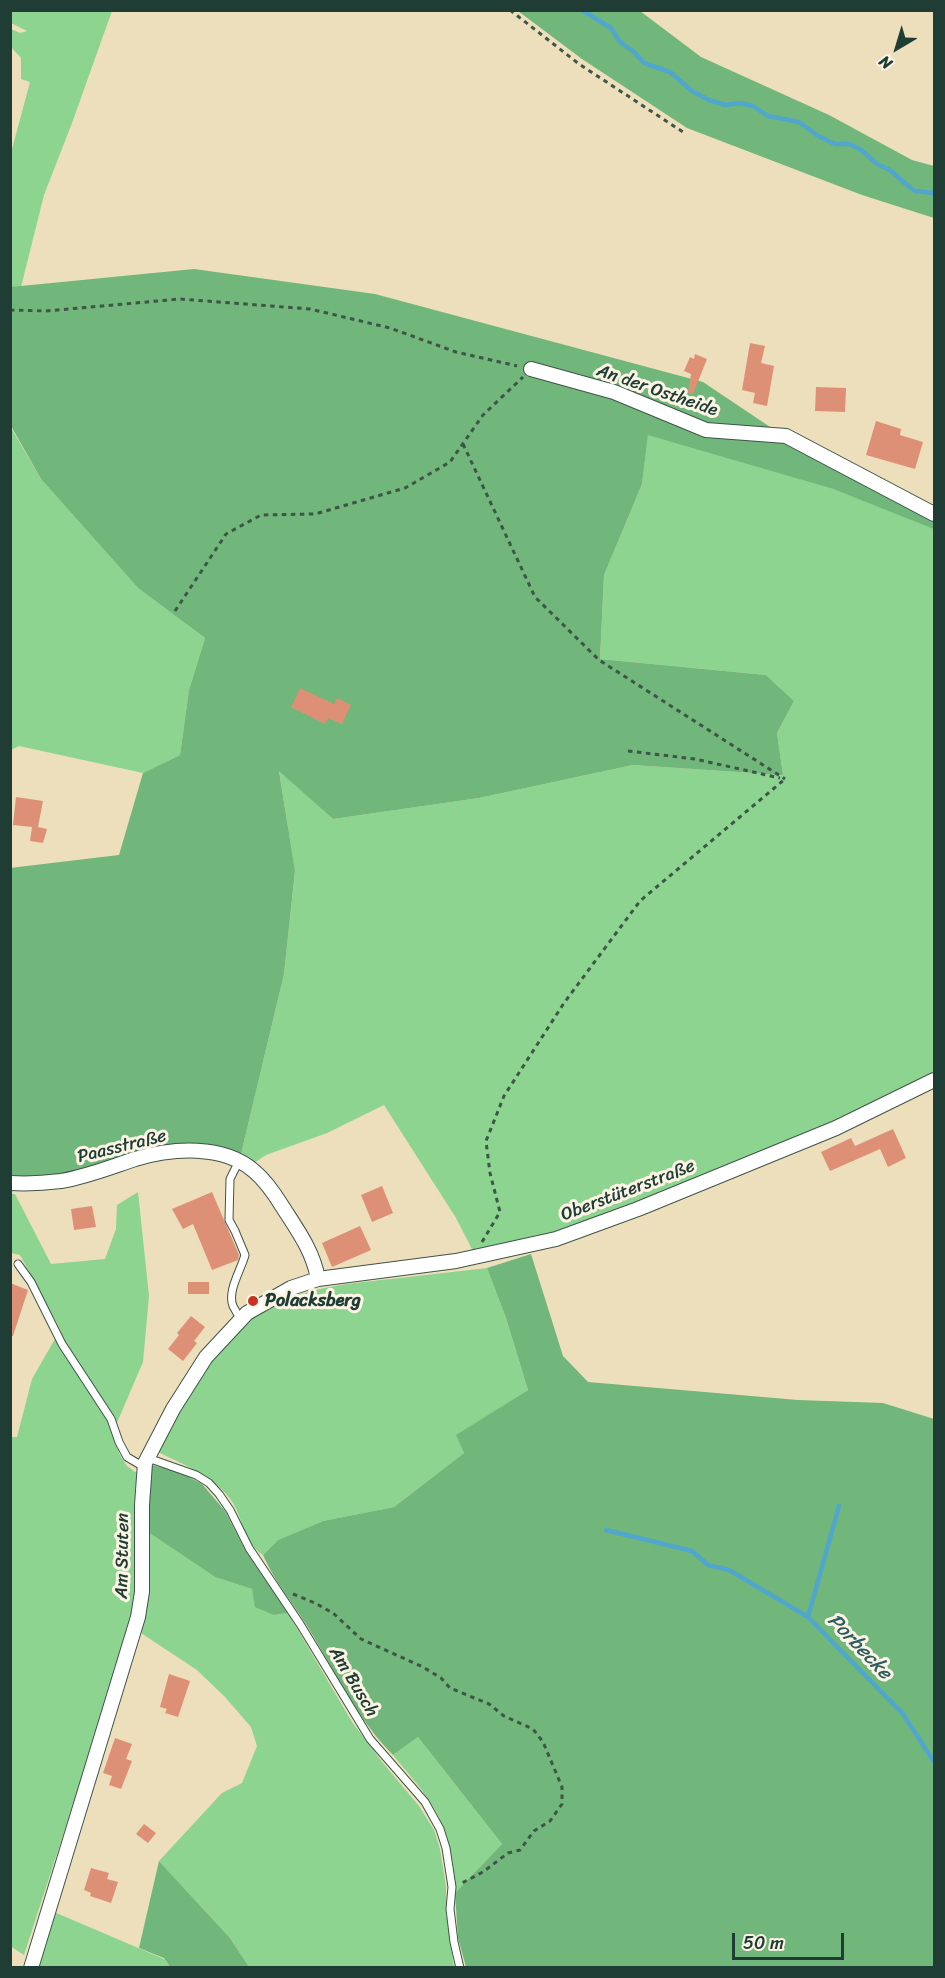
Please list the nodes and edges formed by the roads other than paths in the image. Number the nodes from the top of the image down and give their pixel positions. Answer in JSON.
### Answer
{"nodes":[{"id":1,"x":531,"y":369,"type":"road end"},
{"id":2,"x":934,"y":514,"type":"edge"},
{"id":3,"x":934,"y":1080,"type":"edge"},
{"id":4,"x":239,"y":1161,"type":"junction"},
{"id":5,"x":10,"y":1183,"type":"edge"},
{"id":6,"x":18,"y":1264,"type":"dead end"},
{"id":7,"x":318,"y":1279,"type":"junction"},
{"id":8,"x":241,"y":1319,"type":"junction"},
{"id":9,"x":146,"y":1462,"type":"junction"},
{"id":10,"x":31,"y":1968,"type":"edge"},
{"id":11,"x":460,"y":1968,"type":"edge"}],
"edges":[{"from":1,"to":2,"type":"street","name":"An der Ostheide"},
{"from":3,"to":7,"type":"street","name":"Oberstüterstraße"},
{"from":4,"to":5,"type":"street","name":"Paasstraße"},
{"from":4,"to":7,"type":"street","name":"Paasstraße"},
{"from":4,"to":8,"type":"lane"},
{"from":6,"to":9,"type":"lane"},
{"from":7,"to":8,"type":"street","name":"Am Stuten"},
{"from":8,"to":9,"type":"street","name":"Am Stuten"},
{"from":9,"to":10,"type":"street","name":"Am Stuten"},
{"from":9,"to":11,"type":"lane","name":"Am Busch"}]}
